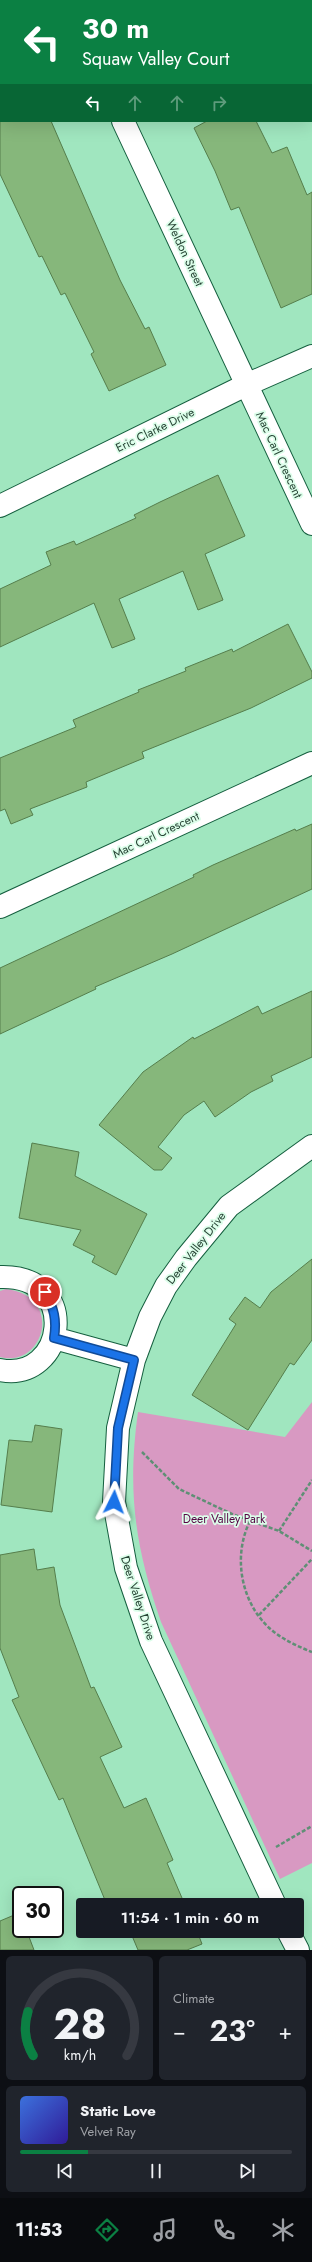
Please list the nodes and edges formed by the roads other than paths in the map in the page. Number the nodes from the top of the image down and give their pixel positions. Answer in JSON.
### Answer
{"nodes":[{"id":1,"x":123,"y":122,"type":"edge"},
{"id":2,"x":312,"y":356,"type":"edge"},
{"id":3,"x":246,"y":385,"type":"junction"},
{"id":4,"x":0,"y":506,"type":"edge"},
{"id":5,"x":312,"y":524,"type":"edge"},
{"id":6,"x":312,"y":763,"type":"edge"},
{"id":7,"x":0,"y":907,"type":"edge"},
{"id":8,"x":312,"y":1146,"type":"edge"},
{"id":9,"x":0,"y":1277,"type":"edge"},
{"id":10,"x":54,"y":1338,"type":"junction"},
{"id":11,"x":134,"y":1360,"type":"junction"},
{"id":12,"x":0,"y":1370,"type":"edge"},
{"id":13,"x":272,"y":1898,"type":"edge"},
{"id":14,"x":292,"y":1938,"type":"edge"},
{"id":15,"x":298,"y":1950,"type":"edge"}],
"edges":[{"from":1,"to":3,"type":"street","name":"Weldon Street"},
{"from":2,"to":3,"type":"street","name":"Eric Clarke Drive"},
{"from":3,"to":4,"type":"street","name":"Eric Clarke Drive"},
{"from":3,"to":5,"type":"street","name":"Mac Carl Crescent"},
{"from":6,"to":7,"type":"street","name":"Mac Carl Crescent"},
{"from":8,"to":11,"type":"street","name":"Deer Valley Drive"},
{"from":9,"to":10,"type":"street"},
{"from":10,"to":11,"type":"street"},
{"from":10,"to":12,"type":"street"},
{"from":11,"to":13,"type":"street","name":"Deer Valley Drive"},
{"from":14,"to":15,"type":"street"}]}
